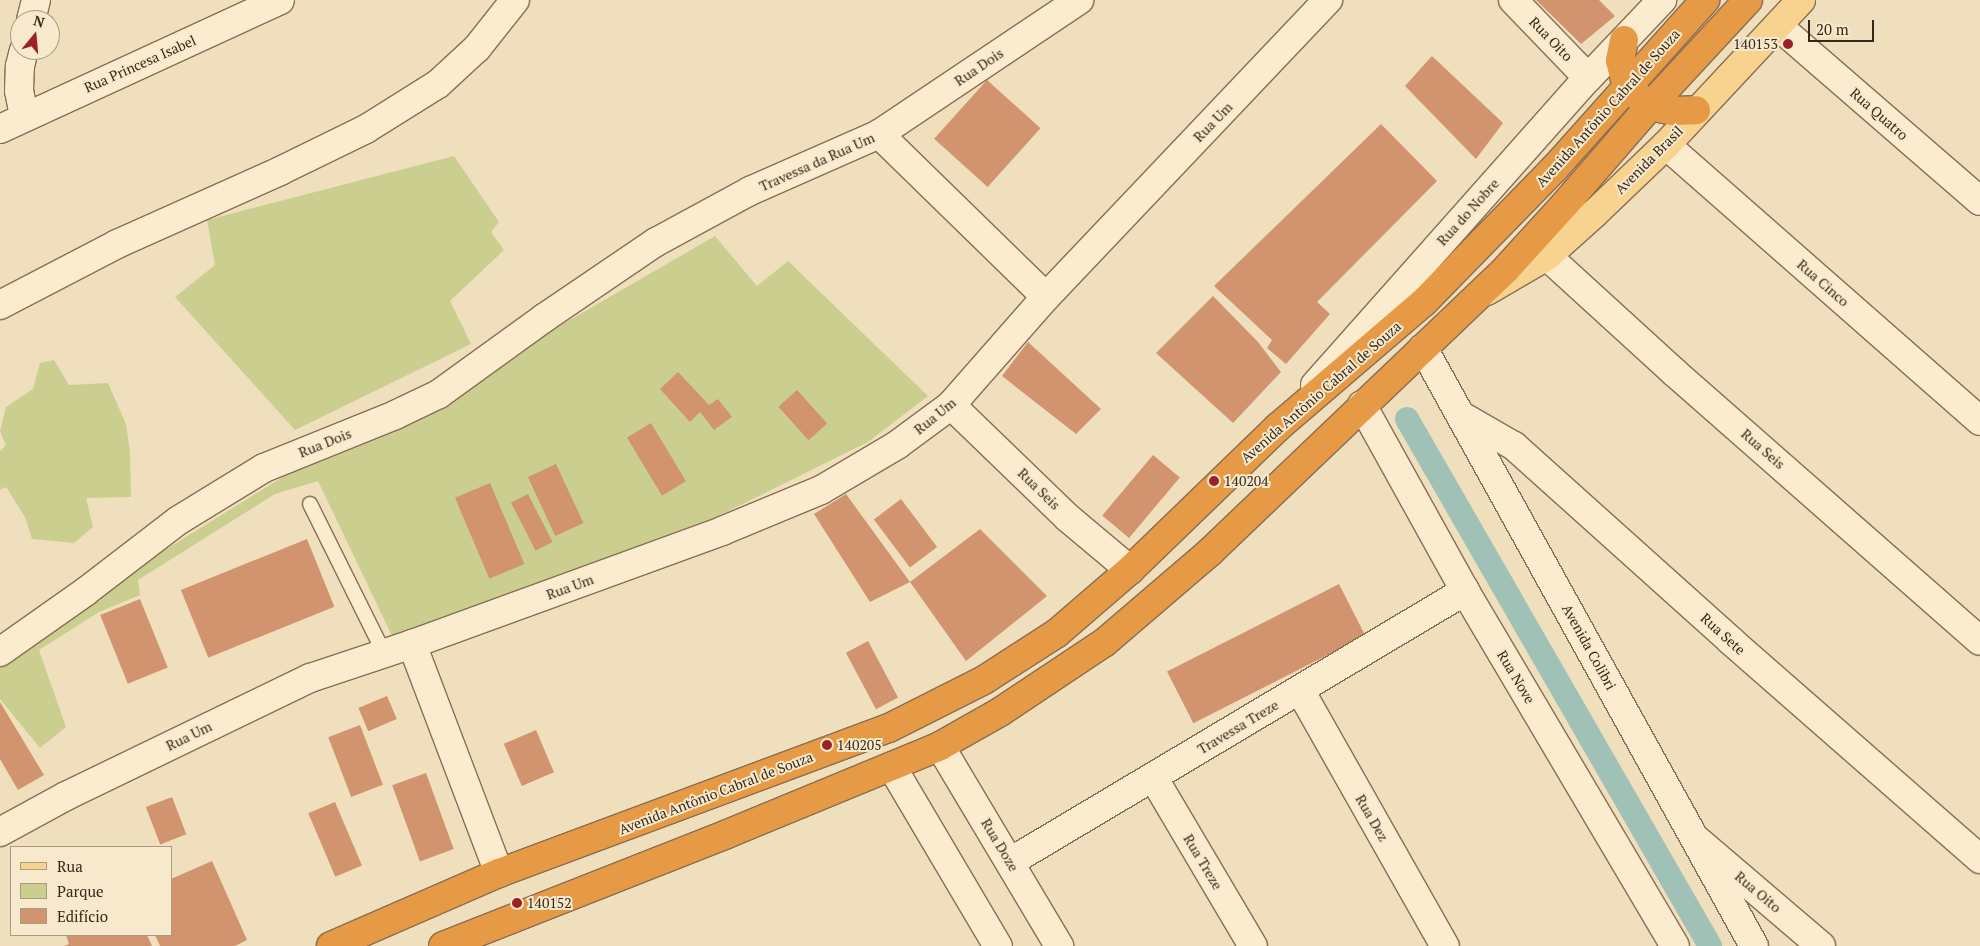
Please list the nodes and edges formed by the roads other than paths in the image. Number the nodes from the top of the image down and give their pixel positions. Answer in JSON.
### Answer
{"nodes":[{"id":1,"x":280,"y":0,"type":"edge"},
{"id":2,"x":515,"y":0,"type":"edge"},
{"id":3,"x":1079,"y":0,"type":"edge"},
{"id":4,"x":1328,"y":0,"type":"edge"},
{"id":5,"x":1513,"y":0,"type":"edge"},
{"id":6,"x":1662,"y":0,"type":"edge"},
{"id":7,"x":1705,"y":0,"type":"edge"},
{"id":8,"x":1748,"y":0,"type":"edge"},
{"id":9,"x":1801,"y":0,"type":"edge"},
{"id":10,"x":1778,"y":26,"type":"junction"},
{"id":11,"x":1624,"y":40,"type":"junction"},
{"id":12,"x":22,"y":60,"type":"edge"},
{"id":13,"x":1588,"y":78,"type":"junction"},
{"id":14,"x":1627,"y":87,"type":"junction"},
{"id":15,"x":1650,"y":106,"type":"junction"},
{"id":16,"x":1696,"y":110,"type":"junction"},
{"id":17,"x":12,"y":123,"type":"edge"},
{"id":18,"x":880,"y":134,"type":"junction"},
{"id":19,"x":1666,"y":145,"type":"junction"},
{"id":20,"x":1980,"y":201,"type":"edge"},
{"id":21,"x":656,"y":242,"type":"joint"},
{"id":22,"x":1546,"y":256,"type":"junction"},
{"id":23,"x":1046,"y":297,"type":"junction"},
{"id":24,"x":1477,"y":297,"type":"junction"},
{"id":25,"x":0,"y":305,"type":"edge"},
{"id":26,"x":1423,"y":348,"type":"junction"},
{"id":27,"x":951,"y":405,"type":"junction"},
{"id":28,"x":1362,"y":405,"type":"junction"},
{"id":29,"x":1462,"y":416,"type":"junction"},
{"id":30,"x":1980,"y":420,"type":"edge"},
{"id":31,"x":1278,"y":427,"type":"junction"},
{"id":32,"x":310,"y":504,"type":"dead end"},
{"id":33,"x":1130,"y":570,"type":"junction"},
{"id":34,"x":1464,"y":591,"type":"junction"},
{"id":35,"x":1980,"y":640,"type":"edge"},
{"id":36,"x":412,"y":644,"type":"junction"},
{"id":37,"x":0,"y":652,"type":"edge"},
{"id":38,"x":384,"y":653,"type":"junction"},
{"id":39,"x":1300,"y":690,"type":"junction"},
{"id":40,"x":940,"y":746,"type":"junction"},
{"id":41,"x":892,"y":767,"type":"junction"},
{"id":42,"x":1153,"y":777,"type":"junction"},
{"id":43,"x":0,"y":832,"type":"edge"},
{"id":44,"x":1695,"y":839,"type":"junction"},
{"id":45,"x":1980,"y":859,"type":"edge"},
{"id":46,"x":1010,"y":862,"type":"junction"},
{"id":47,"x":499,"y":873,"type":"junction"},
{"id":48,"x":331,"y":946,"type":"edge"},
{"id":49,"x":443,"y":946,"type":"edge"},
{"id":50,"x":998,"y":946,"type":"edge"},
{"id":51,"x":1059,"y":946,"type":"edge"},
{"id":52,"x":1253,"y":946,"type":"edge"},
{"id":53,"x":1445,"y":946,"type":"edge"},
{"id":54,"x":1675,"y":946,"type":"edge"},
{"id":55,"x":1754,"y":946,"type":"edge"},
{"id":56,"x":1821,"y":946,"type":"edge"}],
"edges":[{"from":1,"to":17,"type":"street","name":"Rua Princesa Isabel"},
{"from":2,"to":25,"type":"street"},
{"from":3,"to":18,"type":"street","name":"Rua Dois"},
{"from":4,"to":23,"type":"street","name":"Rua Um"},
{"from":5,"to":13,"type":"street","name":"Rua Oito"},
{"from":6,"to":11,"type":"street","name":"Rua do Nobre"},
{"from":7,"to":14,"type":"highway","name":"Avenida Antônio Cabral de Souza"},
{"from":8,"to":15,"type":"highway"},
{"from":9,"to":10,"type":"main road","name":"Avenida Brasil"},
{"from":10,"to":16,"type":"main road","name":"Avenida Brasil"},
{"from":10,"to":20,"type":"street","name":"Rua Quatro"},
{"from":11,"to":13,"type":"street","name":"Rua do Nobre"},
{"from":11,"to":14,"type":"highway"},
{"from":12,"to":17,"type":"street"},
{"from":13,"to":31,"type":"street","name":"Rua do Nobre"},
{"from":14,"to":15,"type":"highway"},
{"from":14,"to":31,"type":"highway","name":"Avenida Antônio Cabral de Souza"},
{"from":15,"to":16,"type":"highway"},
{"from":15,"to":24,"type":"highway"},
{"from":16,"to":19,"type":"main road","name":"Avenida Brasil"},
{"from":18,"to":21,"type":"street","name":"Travessa da Rua Um"},
{"from":18,"to":23,"type":"street","name":"Travessa da Rua Um"},
{"from":19,"to":22,"type":"main road","name":"Avenida Brasil"},
{"from":19,"to":30,"type":"street","name":"Rua Cinco"},
{"from":21,"to":37,"type":"street","name":"Rua Dois"},
{"from":22,"to":24,"type":"main road","name":"Avenida Brasil"},
{"from":22,"to":35,"type":"street","name":"Rua Seis"},
{"from":23,"to":27,"type":"street","name":"Rua Um"},
{"from":24,"to":26,"type":"highway"},
{"from":26,"to":28,"type":"highway"},
{"from":26,"to":29,"type":"street","name":"Avenida Colibri"},
{"from":27,"to":33,"type":"street","name":"Rua Seis"},
{"from":27,"to":36,"type":"street","name":"Rua Um"},
{"from":28,"to":34,"type":"street","name":"Rua Nove"},
{"from":28,"to":40,"type":"highway"},
{"from":29,"to":44,"type":"street","name":"Avenida Colibri"},
{"from":29,"to":45,"type":"street","name":"Rua Sete"},
{"from":31,"to":33,"type":"highway","name":"Avenida Antônio Cabral de Souza"},
{"from":32,"to":38,"type":"lane"},
{"from":33,"to":47,"type":"highway","name":"Avenida Antônio Cabral de Souza"},
{"from":34,"to":39,"type":"street","name":"Travessa Treze"},
{"from":34,"to":54,"type":"street","name":"Rua Nove"},
{"from":36,"to":38,"type":"street","name":"Rua Um"},
{"from":36,"to":47,"type":"street"},
{"from":38,"to":43,"type":"street","name":"Rua Um"},
{"from":39,"to":42,"type":"street","name":"Travessa Treze"},
{"from":39,"to":53,"type":"street","name":"Rua Dez"},
{"from":40,"to":41,"type":"highway"},
{"from":40,"to":46,"type":"street","name":"Rua Doze"},
{"from":41,"to":49,"type":"highway"},
{"from":41,"to":50,"type":"street"},
{"from":42,"to":46,"type":"street","name":"Travessa Treze"},
{"from":42,"to":52,"type":"street","name":"Rua Treze"},
{"from":44,"to":55,"type":"street","name":"Avenida Colibri"},
{"from":44,"to":56,"type":"street","name":"Rua Oito"},
{"from":46,"to":51,"type":"street","name":"Rua Doze"},
{"from":47,"to":48,"type":"highway","name":"Avenida Antônio Cabral de Souza"}]}
